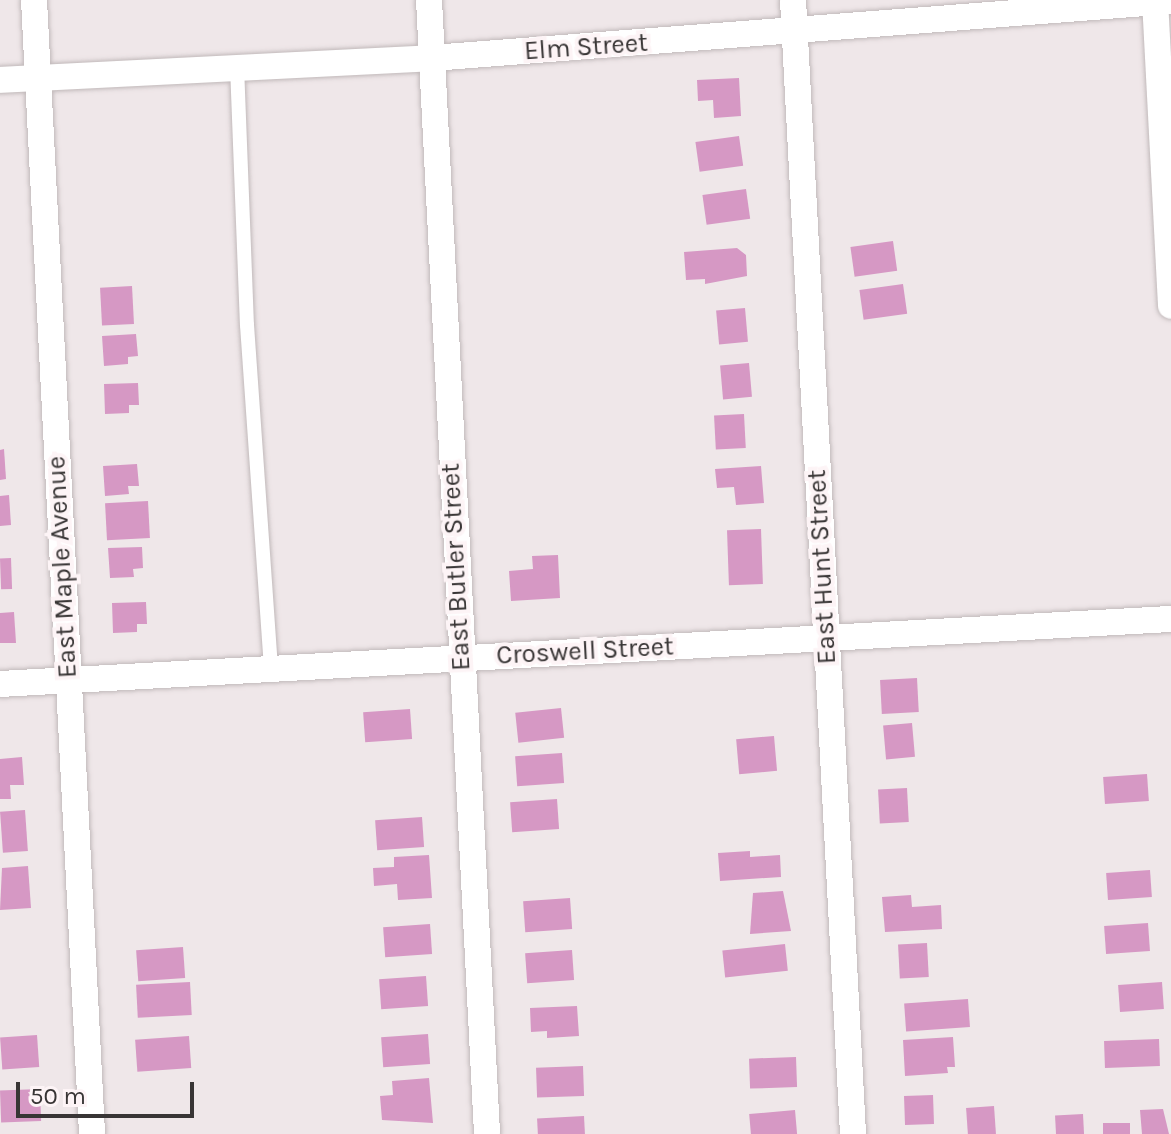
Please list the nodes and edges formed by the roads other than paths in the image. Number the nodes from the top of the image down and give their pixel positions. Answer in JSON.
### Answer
{"nodes":[{"id":1,"x":34,"y":0,"type":"edge"},
{"id":2,"x":429,"y":0,"type":"edge"},
{"id":3,"x":793,"y":0,"type":"edge"},
{"id":4,"x":1161,"y":1,"type":"edge"},
{"id":5,"x":795,"y":32,"type":"junction"},
{"id":6,"x":432,"y":58,"type":"junction"},
{"id":7,"x":237,"y":66,"type":"junction"},
{"id":8,"x":38,"y":78,"type":"junction"},
{"id":9,"x":0,"y":80,"type":"edge"},
{"id":10,"x":1171,"y":306,"type":"edge"},
{"id":11,"x":1171,"y":619,"type":"edge"},
{"id":12,"x":826,"y":638,"type":"junction"},
{"id":13,"x":461,"y":658,"type":"junction"},
{"id":14,"x":271,"y":671,"type":"junction"},
{"id":15,"x":68,"y":681,"type":"junction"},
{"id":16,"x":0,"y":684,"type":"edge"},
{"id":17,"x":92,"y":1134,"type":"edge"},
{"id":18,"x":487,"y":1134,"type":"edge"},
{"id":19,"x":853,"y":1134,"type":"edge"}],
"edges":[{"from":1,"to":8,"type":"street","name":"East Maple Avenue"},
{"from":2,"to":6,"type":"street","name":"East Butler Street"},
{"from":3,"to":5,"type":"street","name":"East Hunt Street"},
{"from":4,"to":5,"type":"street","name":"Elm Street"},
{"from":4,"to":10,"type":"street"},
{"from":5,"to":6,"type":"street","name":"Elm Street"},
{"from":5,"to":12,"type":"street","name":"East Hunt Street"},
{"from":6,"to":7,"type":"street","name":"Elm Street"},
{"from":6,"to":13,"type":"street","name":"East Butler Street"},
{"from":7,"to":8,"type":"street","name":"Elm Street"},
{"from":7,"to":14,"type":"lane"},
{"from":8,"to":9,"type":"street","name":"Elm Street"},
{"from":8,"to":15,"type":"street","name":"East Maple Avenue"},
{"from":11,"to":12,"type":"street","name":"Croswell Street"},
{"from":12,"to":13,"type":"street","name":"Croswell Street"},
{"from":12,"to":19,"type":"street","name":"East Hunt Street"},
{"from":13,"to":14,"type":"street","name":"Croswell Street"},
{"from":13,"to":18,"type":"street","name":"East Butler Street"},
{"from":14,"to":15,"type":"street","name":"Croswell Street"},
{"from":15,"to":16,"type":"street","name":"Croswell Street"},
{"from":15,"to":17,"type":"street","name":"East Maple Avenue"}]}
